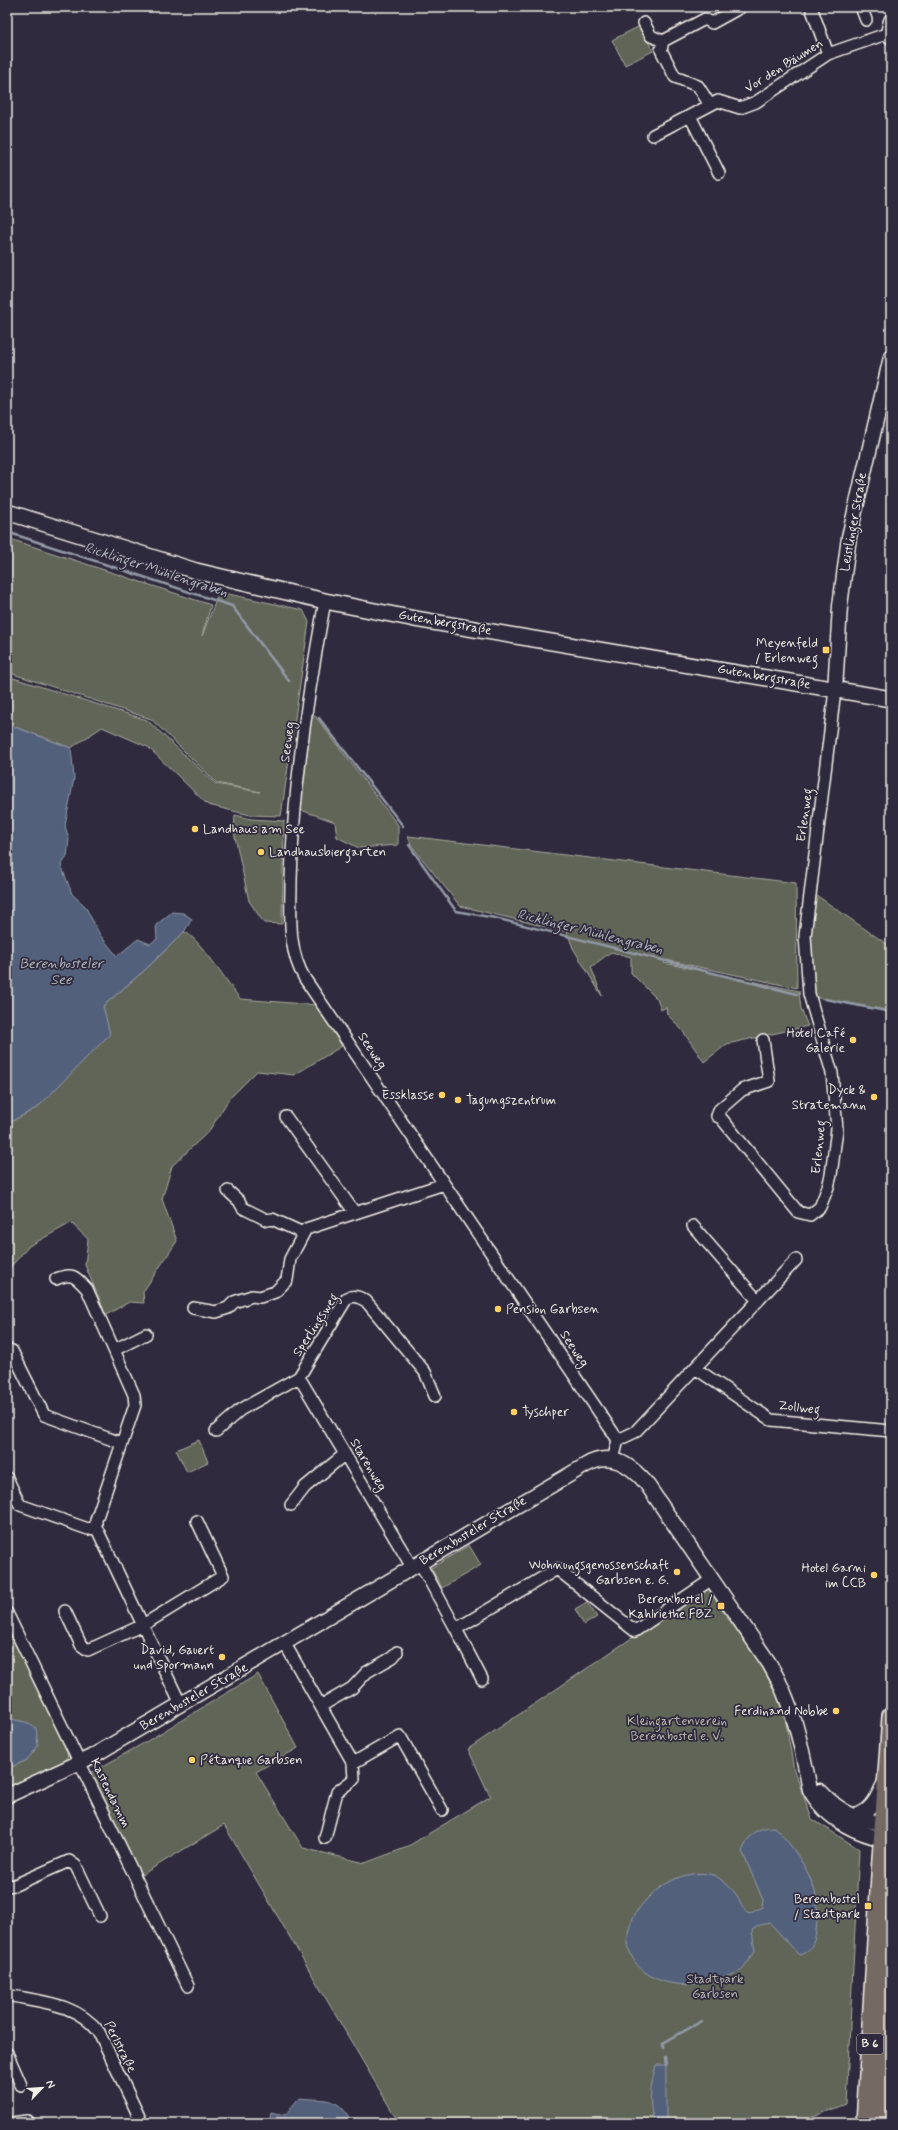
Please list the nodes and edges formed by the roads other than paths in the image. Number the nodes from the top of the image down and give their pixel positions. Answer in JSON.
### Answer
{"nodes":[{"id":1,"x":811,"y":7,"type":"edge"},
{"id":2,"x":861,"y":7,"type":"edge"},
{"id":3,"x":737,"y":9,"type":"edge"},
{"id":4,"x":866,"y":20,"type":"dead end"},
{"id":5,"x":644,"y":23,"type":"dead end"},
{"id":6,"x":890,"y":30,"type":"edge"},
{"id":7,"x":663,"y":41,"type":"junction"},
{"id":8,"x":828,"y":54,"type":"junction"},
{"id":9,"x":710,"y":106,"type":"junction"},
{"id":10,"x":690,"y":116,"type":"junction"},
{"id":11,"x":653,"y":135,"type":"dead end"},
{"id":12,"x":719,"y":173,"type":"dead end"},
{"id":13,"x":891,"y":357,"type":"edge"},
{"id":14,"x":7,"y":512,"type":"edge"},
{"id":15,"x":325,"y":601,"type":"junction"},
{"id":16,"x":835,"y":690,"type":"junction"},
{"id":17,"x":891,"y":699,"type":"edge"},
{"id":18,"x":763,"y":1040,"type":"dead end"},
{"id":19,"x":286,"y":1117,"type":"dead end"},
{"id":20,"x":444,"y":1184,"type":"junction"},
{"id":21,"x":228,"y":1191,"type":"dead end"},
{"id":22,"x":355,"y":1212,"type":"junction"},
{"id":23,"x":693,"y":1226,"type":"dead end"},
{"id":24,"x":303,"y":1233,"type":"junction"},
{"id":25,"x":796,"y":1260,"type":"dead end"},
{"id":26,"x":56,"y":1279,"type":"dead end"},
{"id":27,"x":758,"y":1301,"type":"junction"},
{"id":28,"x":193,"y":1308,"type":"dead end"},
{"id":29,"x":146,"y":1334,"type":"dead end"},
{"id":30,"x":7,"y":1350,"type":"edge"},
{"id":31,"x":114,"y":1350,"type":"junction"},
{"id":32,"x":695,"y":1368,"type":"junction"},
{"id":33,"x":299,"y":1378,"type":"junction"},
{"id":34,"x":435,"y":1396,"type":"dead end"},
{"id":35,"x":216,"y":1431,"type":"dead end"},
{"id":36,"x":891,"y":1431,"type":"edge"},
{"id":37,"x":618,"y":1440,"type":"junction"},
{"id":38,"x":121,"y":1443,"type":"junction"},
{"id":39,"x":345,"y":1454,"type":"junction"},
{"id":40,"x":613,"y":1460,"type":"junction"},
{"id":41,"x":7,"y":1478,"type":"edge"},
{"id":42,"x":291,"y":1504,"type":"dead end"},
{"id":43,"x":197,"y":1521,"type":"dead end"},
{"id":44,"x":96,"y":1528,"type":"junction"},
{"id":45,"x":416,"y":1565,"type":"junction"},
{"id":46,"x":712,"y":1579,"type":"junction"},
{"id":47,"x":65,"y":1611,"type":"dead end"},
{"id":48,"x":7,"y":1613,"type":"edge"},
{"id":49,"x":143,"y":1625,"type":"junction"},
{"id":50,"x":456,"y":1629,"type":"junction"},
{"id":51,"x":285,"y":1644,"type":"junction"},
{"id":52,"x":397,"y":1652,"type":"dead end"},
{"id":53,"x":482,"y":1679,"type":"dead end"},
{"id":54,"x":181,"y":1705,"type":"junction"},
{"id":55,"x":321,"y":1706,"type":"junction"},
{"id":56,"x":891,"y":1716,"type":"edge"},
{"id":57,"x":79,"y":1763,"type":"junction"},
{"id":58,"x":353,"y":1763,"type":"junction"},
{"id":59,"x":806,"y":1772,"type":"junction"},
{"id":60,"x":886,"y":1780,"type":"junction"},
{"id":61,"x":7,"y":1796,"type":"edge"},
{"id":62,"x":442,"y":1810,"type":"dead end"},
{"id":63,"x":853,"y":1817,"type":"junction"},
{"id":64,"x":887,"y":1832,"type":"edge"},
{"id":65,"x":325,"y":1838,"type":"dead end"},
{"id":66,"x":7,"y":1886,"type":"edge"},
{"id":67,"x":100,"y":1916,"type":"dead end"},
{"id":68,"x":891,"y":1931,"type":"edge"},
{"id":69,"x":188,"y":1986,"type":"dead end"},
{"id":70,"x":7,"y":1995,"type":"edge"},
{"id":71,"x":7,"y":2053,"type":"edge"},
{"id":72,"x":21,"y":2085,"type":"dead end"},
{"id":73,"x":27,"y":2121,"type":"dead end"},
{"id":74,"x":12,"y":2123,"type":"edge"},
{"id":75,"x":142,"y":2123,"type":"edge"},
{"id":76,"x":865,"y":2123,"type":"edge"},
{"id":77,"x":878,"y":2123,"type":"edge"}],
"edges":[{"from":1,"to":8,"type":"street"},
{"from":2,"to":4,"type":"street"},
{"from":3,"to":7,"type":"street"},
{"from":5,"to":7,"type":"street"},
{"from":6,"to":8,"type":"street","name":"Vor den Bäumen"},
{"from":7,"to":9,"type":"street"},
{"from":8,"to":9,"type":"street","name":"Vor den Bäumen"},
{"from":9,"to":10,"type":"street","name":"Vor den Bäumen"},
{"from":10,"to":11,"type":"street","name":"Vor den Bäumen"},
{"from":10,"to":12,"type":"street"},
{"from":13,"to":16,"type":"street","name":"Leistlinger Straße"},
{"from":14,"to":15,"type":"main road","name":"Gutenbergstraße"},
{"from":15,"to":16,"type":"main road","name":"Gutenbergstraße"},
{"from":15,"to":20,"type":"street","name":"Seeweg"},
{"from":16,"to":17,"type":"main road","name":"Gutenbergstraße"},
{"from":16,"to":18,"type":"street","name":"Erlenweg"},
{"from":19,"to":22,"type":"street"},
{"from":20,"to":22,"type":"street"},
{"from":20,"to":37,"type":"street","name":"Seeweg"},
{"from":21,"to":24,"type":"street"},
{"from":22,"to":24,"type":"street"},
{"from":23,"to":27,"type":"street"},
{"from":24,"to":28,"type":"street"},
{"from":25,"to":27,"type":"street"},
{"from":26,"to":31,"type":"street"},
{"from":27,"to":32,"type":"street"},
{"from":29,"to":31,"type":"street"},
{"from":30,"to":38,"type":"street"},
{"from":31,"to":38,"type":"street"},
{"from":32,"to":36,"type":"street","name":"Zollweg"},
{"from":32,"to":37,"type":"street"},
{"from":33,"to":34,"type":"street","name":"Sperlingsweg"},
{"from":33,"to":35,"type":"street","name":"Sperlingsweg"},
{"from":33,"to":39,"type":"street","name":"Starenweg"},
{"from":37,"to":40,"type":"street"},
{"from":38,"to":44,"type":"street"},
{"from":39,"to":42,"type":"street"},
{"from":39,"to":45,"type":"street","name":"Starenweg"},
{"from":40,"to":45,"type":"street","name":"Berenbosteler Straße"},
{"from":40,"to":46,"type":"street","name":"Berenbosteler Straße"},
{"from":41,"to":44,"type":"street"},
{"from":43,"to":49,"type":"street"},
{"from":44,"to":49,"type":"street"},
{"from":45,"to":50,"type":"street","name":"Starenweg"},
{"from":45,"to":51,"type":"street","name":"Berenbosteler Straße"},
{"from":46,"to":50,"type":"street"},
{"from":46,"to":59,"type":"street","name":"Berenbosteler Straße"},
{"from":47,"to":49,"type":"street"},
{"from":48,"to":57,"type":"street","name":"Kastendamm"},
{"from":49,"to":54,"type":"street"},
{"from":50,"to":53,"type":"street","name":"Starenweg"},
{"from":51,"to":54,"type":"street","name":"Berenbosteler Straße"},
{"from":51,"to":55,"type":"street"},
{"from":52,"to":55,"type":"street"},
{"from":54,"to":57,"type":"street","name":"Berenbosteler Straße"},
{"from":55,"to":58,"type":"street"},
{"from":56,"to":60,"type":"main road","number":"B 6"},
{"from":57,"to":61,"type":"street","name":"Berenbosteler Straße"},
{"from":57,"to":69,"type":"street","name":"Kastendamm"},
{"from":58,"to":62,"type":"street"},
{"from":58,"to":65,"type":"street"},
{"from":59,"to":63,"type":"street","name":"Berenbosteler Straße"},
{"from":59,"to":64,"type":"street","name":"Berenbosteler Straße"},
{"from":60,"to":63,"type":"street"},
{"from":60,"to":64,"type":"main road","number":"B 6"},
{"from":63,"to":64,"type":"street","name":"Berenbosteler Straße"},
{"from":64,"to":76,"type":"main road","number":"B 6"},
{"from":66,"to":67,"type":"street"},
{"from":68,"to":77,"type":"main road","number":"B 6"},
{"from":70,"to":75,"type":"street","name":"Perlstraße"},
{"from":71,"to":72,"type":"street"},
{"from":73,"to":74,"type":"street"}]}
